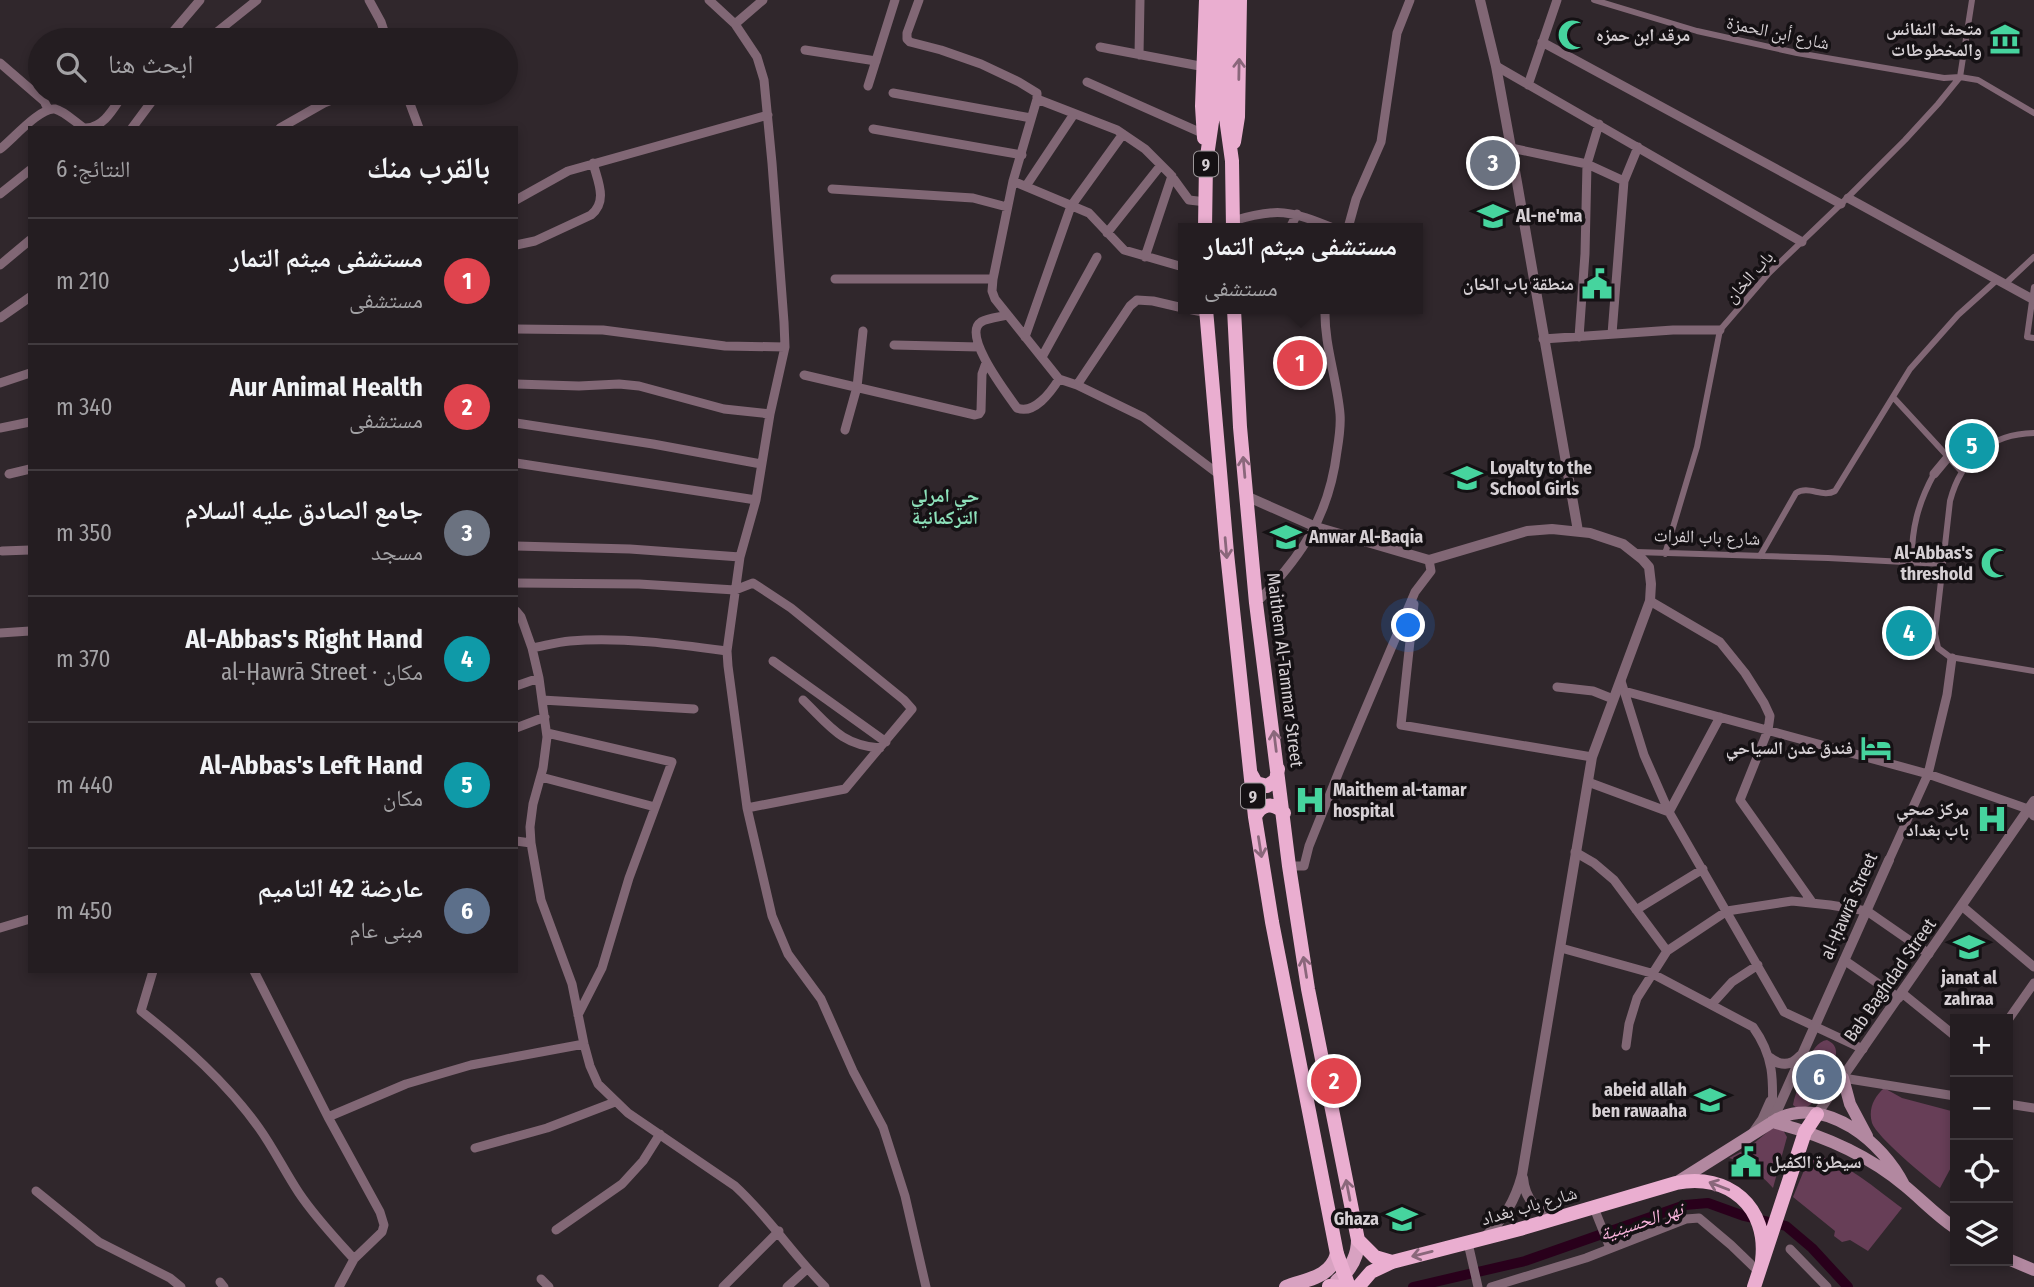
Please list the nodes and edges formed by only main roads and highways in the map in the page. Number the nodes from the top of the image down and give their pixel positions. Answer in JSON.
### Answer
{"nodes":[{"id":1,"x":1206,"y":0,"type":"edge"},
{"id":2,"x":1217,"y":0,"type":"edge"},
{"id":3,"x":1227,"y":0,"type":"edge"},
{"id":4,"x":1240,"y":0,"type":"edge"},
{"id":5,"x":1221,"y":102,"type":"junction"},
{"id":6,"x":1232,"y":161,"type":"junction"},
{"id":7,"x":1206,"y":163,"type":"junction"},
{"id":8,"x":1205,"y":223,"type":"edge"},
{"id":9,"x":1233,"y":223,"type":"edge"},
{"id":10,"x":1207,"y":314,"type":"edge"},
{"id":11,"x":1234,"y":314,"type":"edge"},
{"id":12,"x":1238,"y":393,"type":"junction"},
{"id":13,"x":1213,"y":395,"type":"junction"},
{"id":14,"x":1217,"y":426,"type":"junction"},
{"id":15,"x":1240,"y":428,"type":"junction"},
{"id":16,"x":1278,"y":769,"type":"junction"},
{"id":17,"x":1251,"y":774,"type":"junction"},
{"id":18,"x":1284,"y":813,"type":"junction"},
{"id":19,"x":1255,"y":817,"type":"junction"},
{"id":20,"x":1843,"y":1078,"type":"road end"},
{"id":21,"x":1818,"y":1114,"type":"junction"},
{"id":22,"x":1772,"y":1122,"type":"junction"},
{"id":23,"x":1805,"y":1132,"type":"junction"},
{"id":24,"x":1869,"y":1140,"type":"junction"},
{"id":25,"x":1676,"y":1183,"type":"junction"},
{"id":26,"x":1904,"y":1185,"type":"junction"},
{"id":27,"x":1950,"y":1224,"type":"edge"},
{"id":28,"x":1358,"y":1240,"type":"junction"},
{"id":29,"x":1337,"y":1254,"type":"junction"},
{"id":30,"x":1762,"y":1257,"type":"junction"},
{"id":31,"x":2013,"y":1261,"type":"edge"},
{"id":32,"x":1392,"y":1262,"type":"junction"},
{"id":33,"x":2034,"y":1270,"type":"edge"},
{"id":34,"x":1326,"y":1282,"type":"edge"},
{"id":35,"x":1344,"y":1283,"type":"edge"},
{"id":36,"x":1286,"y":1287,"type":"edge"},
{"id":37,"x":1358,"y":1287,"type":"edge"},
{"id":38,"x":1754,"y":1287,"type":"edge"}],
"edges":[{"from":1,"to":7,"type":"highway"},
{"from":2,"to":5,"type":"highway","number":"9"},
{"from":3,"to":5,"type":"highway","number":"9"},
{"from":6,"to":4,"type":"highway","one_way":true},
{"from":5,"to":6,"type":"highway","number":"9"},
{"from":5,"to":7,"type":"highway","number":"9"},
{"from":6,"to":9,"type":"highway","number":"9"},
{"from":7,"to":8,"type":"highway","number":"9"},
{"from":10,"to":13,"type":"highway","number":"9"},
{"from":11,"to":12,"type":"highway","name":"Maithem Al-Tammar Street","number":"9"},
{"from":12,"to":13,"type":"highway"},
{"from":12,"to":15,"type":"highway","name":"Maithem Al-Tammar Street","number":"9"},
{"from":13,"to":14,"type":"highway","number":"9"},
{"from":14,"to":15,"type":"highway"},
{"from":14,"to":17,"type":"highway","number":"9","one_way":true},
{"from":16,"to":15,"type":"highway","name":"Maithem Al-Tammar Street","number":"9","one_way":true},
{"from":16,"to":17,"type":"highway"},
{"from":16,"to":18,"type":"highway","name":"Maithem Al-Tammar Street","number":"9"},
{"from":17,"to":19,"type":"highway","number":"9"},
{"from":18,"to":19,"type":"highway"},
{"from":28,"to":18,"type":"highway","name":"Maithem Al-Tammar Street","number":"9","one_way":true},
{"from":19,"to":29,"type":"highway","number":"9","one_way":true},
{"from":20,"to":24,"type":"main road"},
{"from":21,"to":22,"type":"main road"},
{"from":21,"to":23,"type":"highway"},
{"from":21,"to":24,"type":"main road"},
{"from":22,"to":23,"type":"main road"},
{"from":22,"to":25,"type":"main road"},
{"from":23,"to":26,"type":"main road"},
{"from":23,"to":30,"type":"highway"},
{"from":24,"to":26,"type":"main road"},
{"from":30,"to":25,"type":"highway","name":"شارع باب بغداد","one_way":true},
{"from":25,"to":32,"type":"highway","name":"شارع باب بغداد","one_way":true},
{"from":26,"to":27,"type":"main road"},
{"from":28,"to":32,"type":"highway"},
{"from":28,"to":35,"type":"main road"},
{"from":29,"to":34,"type":"main road"},
{"from":29,"to":35,"type":"highway","number":"9"},
{"from":30,"to":38,"type":"highway"},
{"from":31,"to":33,"type":"main road"},
{"from":32,"to":37,"type":"highway","name":"شارع باب بغداد"},
{"from":34,"to":35,"type":"main road"},
{"from":34,"to":36,"type":"main road"}]}
